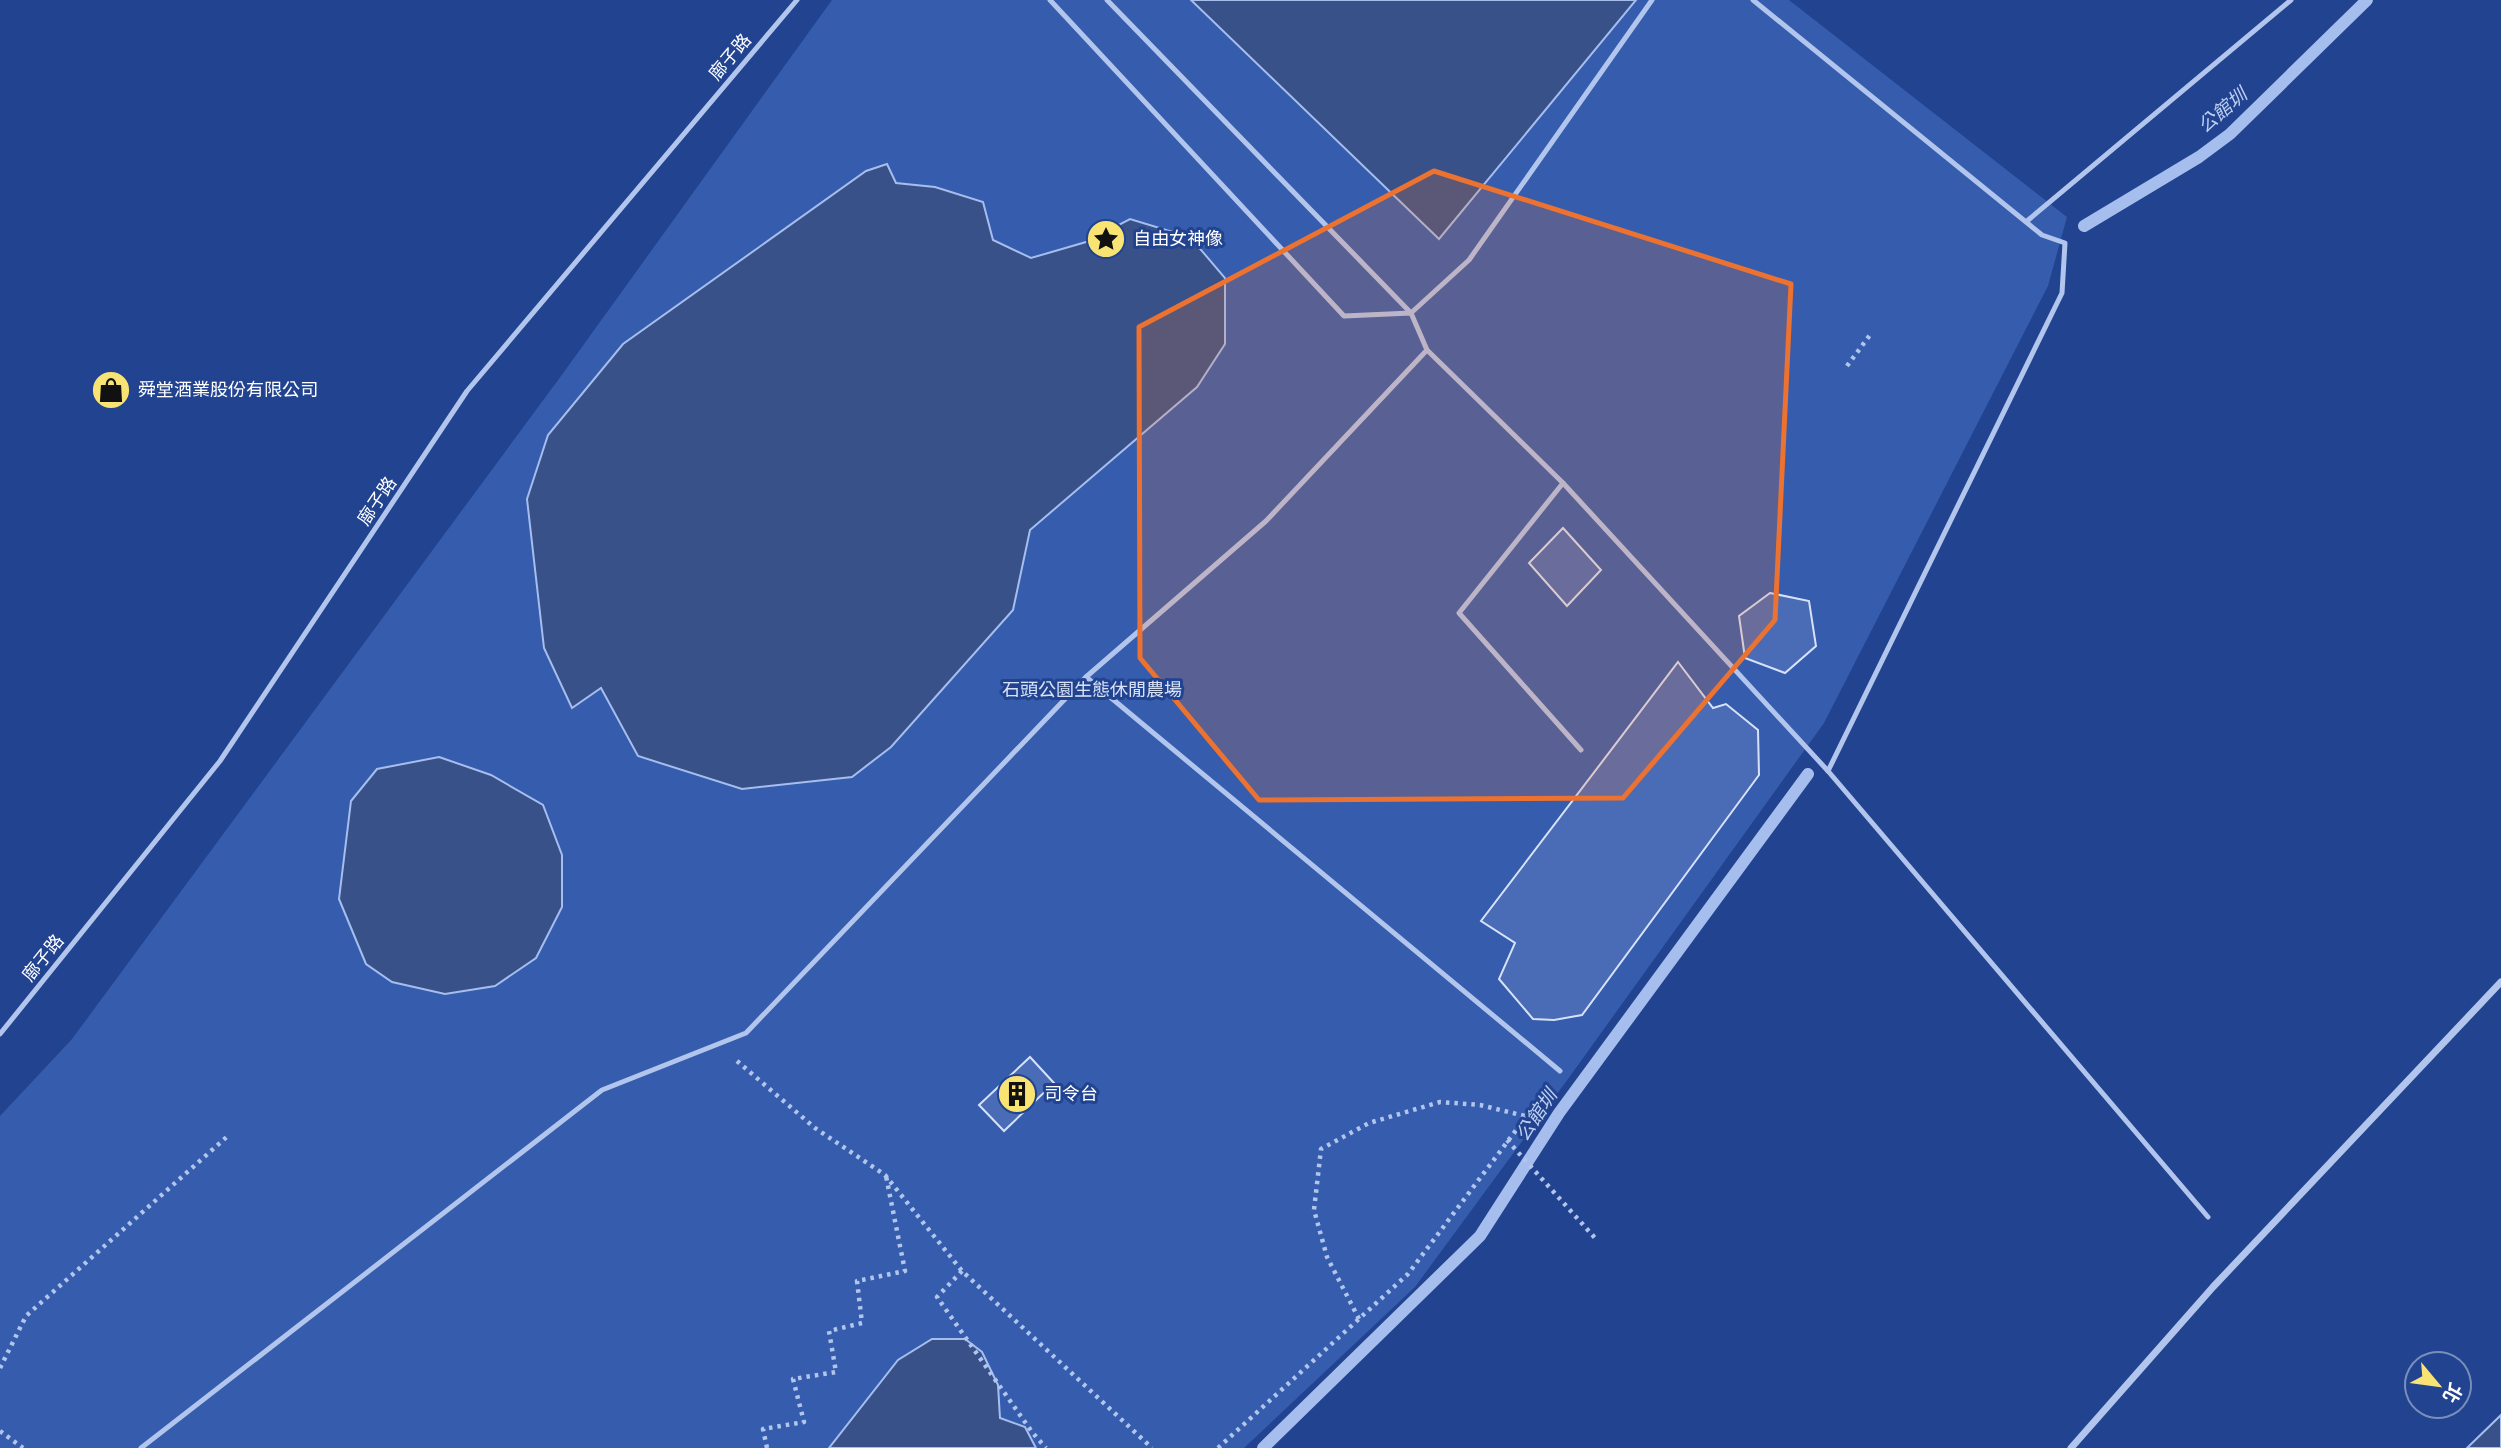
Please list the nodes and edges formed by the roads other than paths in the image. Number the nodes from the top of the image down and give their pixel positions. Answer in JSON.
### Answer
{"nodes":[{"id":1,"x":797,"y":0,"type":"edge"},
{"id":2,"x":1051,"y":0,"type":"edge"},
{"id":3,"x":1107,"y":0,"type":"edge"},
{"id":4,"x":1652,"y":0,"type":"edge"},
{"id":5,"x":1753,"y":0,"type":"edge"},
{"id":6,"x":2291,"y":0,"type":"edge"},
{"id":7,"x":2027,"y":221,"type":"junction"},
{"id":8,"x":1411,"y":313,"type":"junction"},
{"id":9,"x":1427,"y":350,"type":"junction"},
{"id":10,"x":1563,"y":483,"type":"junction"},
{"id":11,"x":1086,"y":677,"type":"junction"},
{"id":12,"x":1581,"y":750,"type":"dead end"},
{"id":13,"x":1828,"y":771,"type":"junction"},
{"id":14,"x":2501,"y":982,"type":"edge"},
{"id":15,"x":0,"y":1034,"type":"edge"},
{"id":16,"x":1560,"y":1071,"type":"road end"},
{"id":17,"x":2208,"y":1217,"type":"dead end"},
{"id":18,"x":141,"y":1448,"type":"edge"},
{"id":19,"x":2071,"y":1448,"type":"edge"}],
"edges":[{"from":1,"to":15,"type":"lane","name":"廍子路"},
{"from":2,"to":8,"type":"lane"},
{"from":3,"to":8,"type":"lane"},
{"from":4,"to":8,"type":"lane"},
{"from":5,"to":7,"type":"lane"},
{"from":6,"to":7,"type":"lane"},
{"from":7,"to":13,"type":"lane"},
{"from":8,"to":9,"type":"lane"},
{"from":9,"to":10,"type":"lane"},
{"from":9,"to":11,"type":"lane"},
{"from":10,"to":12,"type":"lane"},
{"from":10,"to":13,"type":"lane"},
{"from":11,"to":16,"type":"lane"},
{"from":11,"to":18,"type":"lane"},
{"from":13,"to":17,"type":"lane"},
{"from":14,"to":19,"type":"street"}]}
